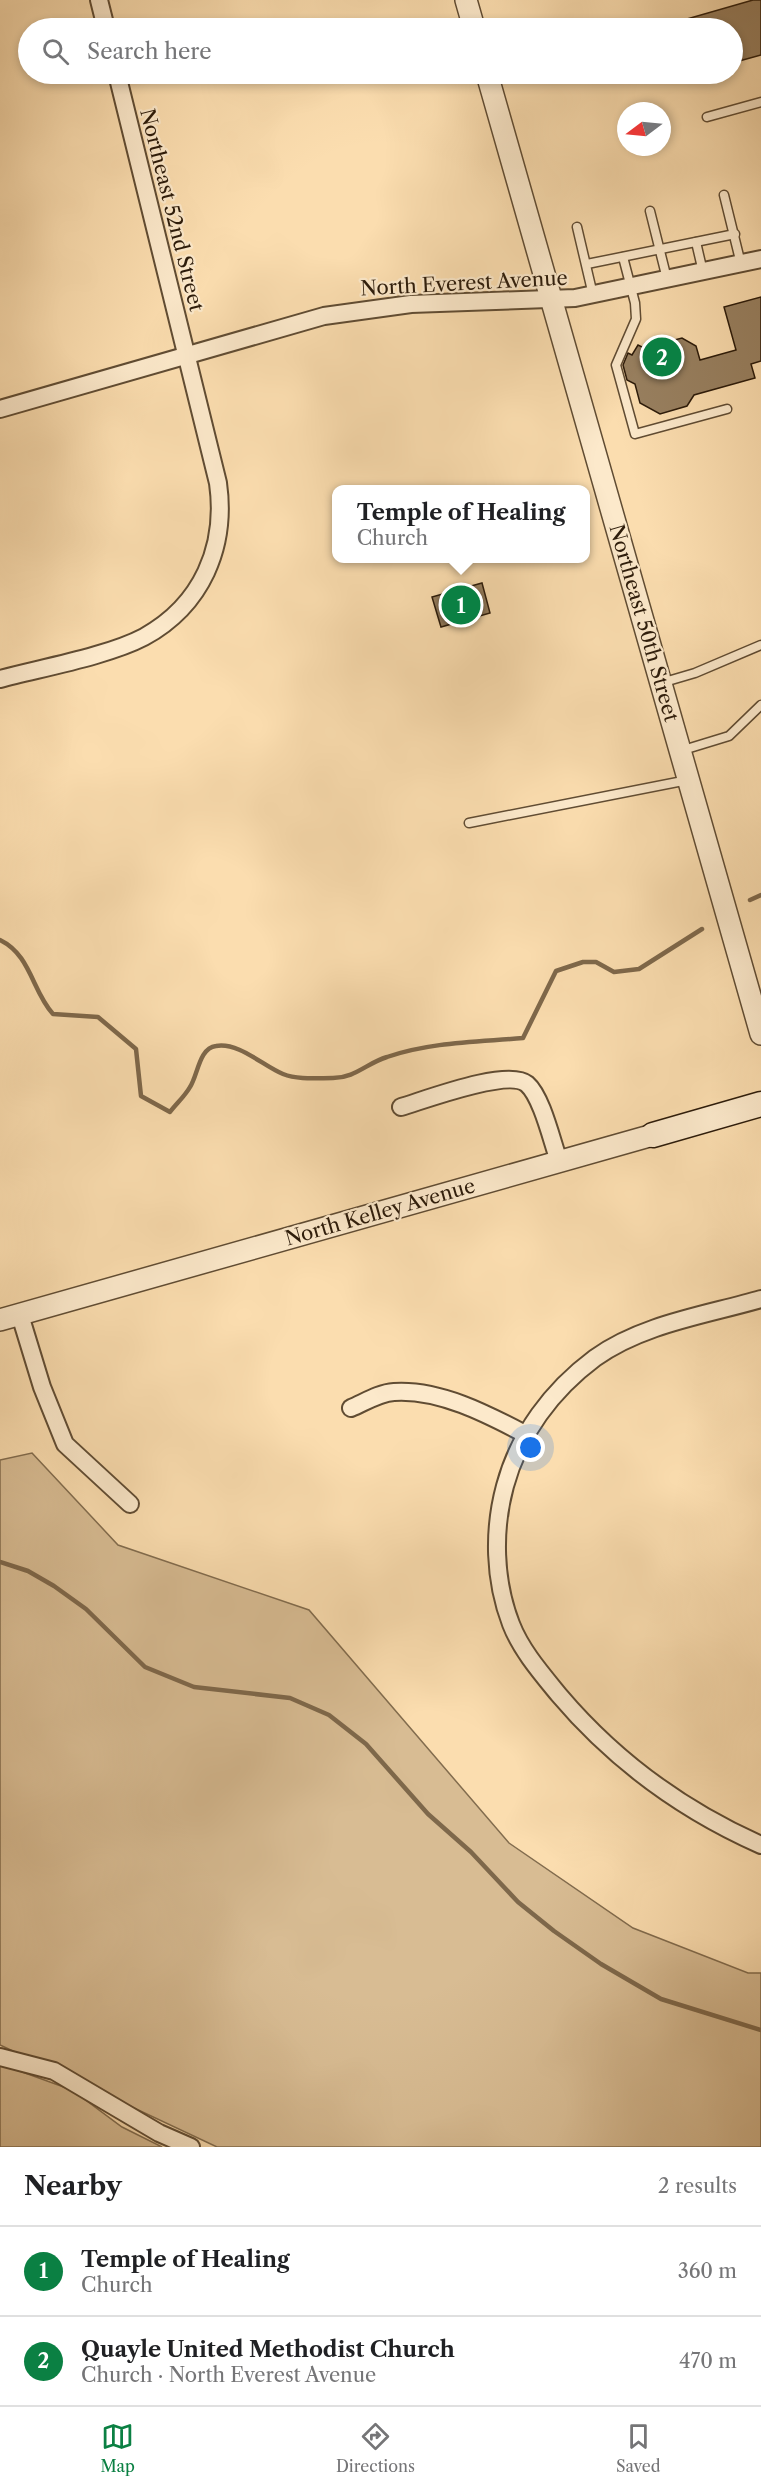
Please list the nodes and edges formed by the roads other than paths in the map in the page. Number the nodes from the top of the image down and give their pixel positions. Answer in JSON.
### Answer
{"nodes":[{"id":1,"x":99,"y":0,"type":"edge"},
{"id":2,"x":466,"y":0,"type":"edge"},
{"id":3,"x":104,"y":18,"type":"edge"},
{"id":4,"x":471,"y":18,"type":"edge"},
{"id":5,"x":119,"y":84,"type":"edge"},
{"id":6,"x":490,"y":84,"type":"edge"},
{"id":7,"x":761,"y":102,"type":"edge"},
{"id":8,"x":707,"y":117,"type":"dead end"},
{"id":9,"x":724,"y":195,"type":"dead end"},
{"id":10,"x":650,"y":211,"type":"dead end"},
{"id":11,"x":577,"y":227,"type":"dead end"},
{"id":12,"x":735,"y":234,"type":"junction"},
{"id":13,"x":696,"y":242,"type":"junction"},
{"id":14,"x":660,"y":249,"type":"junction"},
{"id":15,"x":623,"y":257,"type":"junction"},
{"id":16,"x":761,"y":259,"type":"edge"},
{"id":17,"x":587,"y":264,"type":"junction"},
{"id":18,"x":741,"y":264,"type":"junction"},
{"id":19,"x":703,"y":272,"type":"junction"},
{"id":20,"x":667,"y":280,"type":"junction"},
{"id":21,"x":631,"y":287,"type":"junction"},
{"id":22,"x":593,"y":295,"type":"junction"},
{"id":23,"x":552,"y":300,"type":"junction"},
{"id":24,"x":186,"y":357,"type":"junction"},
{"id":25,"x":0,"y":409,"type":"edge"},
{"id":26,"x":727,"y":409,"type":"dead end"},
{"id":27,"x":761,"y":645,"type":"edge"},
{"id":28,"x":0,"y":679,"type":"edge"},
{"id":29,"x":661,"y":683,"type":"junction"},
{"id":30,"x":761,"y":705,"type":"edge"},
{"id":31,"x":680,"y":751,"type":"junction"},
{"id":32,"x":689,"y":780,"type":"junction"},
{"id":33,"x":469,"y":823,"type":"dead end"},
{"id":34,"x":761,"y":1034,"type":"edge"},
{"id":35,"x":761,"y":1104,"type":"edge"},
{"id":36,"x":400,"y":1107,"type":"dead end"},
{"id":37,"x":653,"y":1135,"type":"joint"},
{"id":38,"x":559,"y":1161,"type":"junction"},
{"id":39,"x":761,"y":1299,"type":"edge"},
{"id":40,"x":10,"y":1318,"type":"edge"},
{"id":41,"x":351,"y":1408,"type":"dead end"},
{"id":42,"x":525,"y":1434,"type":"junction"},
{"id":43,"x":130,"y":1504,"type":"dead end"},
{"id":44,"x":761,"y":1845,"type":"edge"},
{"id":45,"x":0,"y":2057,"type":"edge"},
{"id":46,"x":191,"y":2147,"type":"edge"}],
"edges":[{"from":1,"to":3,"type":"street"},
{"from":2,"to":4,"type":"street"},
{"from":5,"to":24,"type":"street","name":"Northeast 52nd Street"},
{"from":6,"to":23,"type":"street","name":"Northeast 50th Street"},
{"from":7,"to":8,"type":"lane"},
{"from":9,"to":12,"type":"lane"},
{"from":10,"to":14,"type":"lane"},
{"from":11,"to":17,"type":"lane"},
{"from":12,"to":13,"type":"lane"},
{"from":12,"to":18,"type":"lane"},
{"from":13,"to":14,"type":"lane"},
{"from":13,"to":19,"type":"lane"},
{"from":14,"to":15,"type":"lane"},
{"from":14,"to":20,"type":"lane"},
{"from":15,"to":17,"type":"lane"},
{"from":15,"to":21,"type":"lane"},
{"from":16,"to":18,"type":"street","name":"North Everest Avenue"},
{"from":17,"to":22,"type":"lane"},
{"from":18,"to":19,"type":"street","name":"North Everest Avenue"},
{"from":19,"to":20,"type":"street","name":"North Everest Avenue"},
{"from":20,"to":21,"type":"street","name":"North Everest Avenue"},
{"from":21,"to":22,"type":"street","name":"North Everest Avenue"},
{"from":21,"to":26,"type":"lane"},
{"from":22,"to":23,"type":"street","name":"North Everest Avenue"},
{"from":23,"to":24,"type":"street","name":"North Everest Avenue"},
{"from":23,"to":29,"type":"street","name":"Northeast 50th Street"},
{"from":24,"to":25,"type":"street","name":"North Everest Avenue"},
{"from":24,"to":28,"type":"street","name":"Northeast 52nd Street"},
{"from":27,"to":29,"type":"lane"},
{"from":29,"to":31,"type":"street","name":"Northeast 50th Street"},
{"from":30,"to":31,"type":"lane"},
{"from":31,"to":32,"type":"street","name":"Northeast 50th Street"},
{"from":32,"to":33,"type":"lane"},
{"from":32,"to":34,"type":"street","name":"Northeast 50th Street"},
{"from":35,"to":37,"type":"main road","name":"North Kelley Avenue"},
{"from":36,"to":38,"type":"street"},
{"from":37,"to":38,"type":"street","name":"North Kelley Avenue"},
{"from":38,"to":40,"type":"street","name":"North Kelley Avenue"},
{"from":39,"to":42,"type":"street"},
{"from":40,"to":43,"type":"street"},
{"from":41,"to":42,"type":"street"},
{"from":42,"to":44,"type":"street"},
{"from":45,"to":46,"type":"street"}]}
